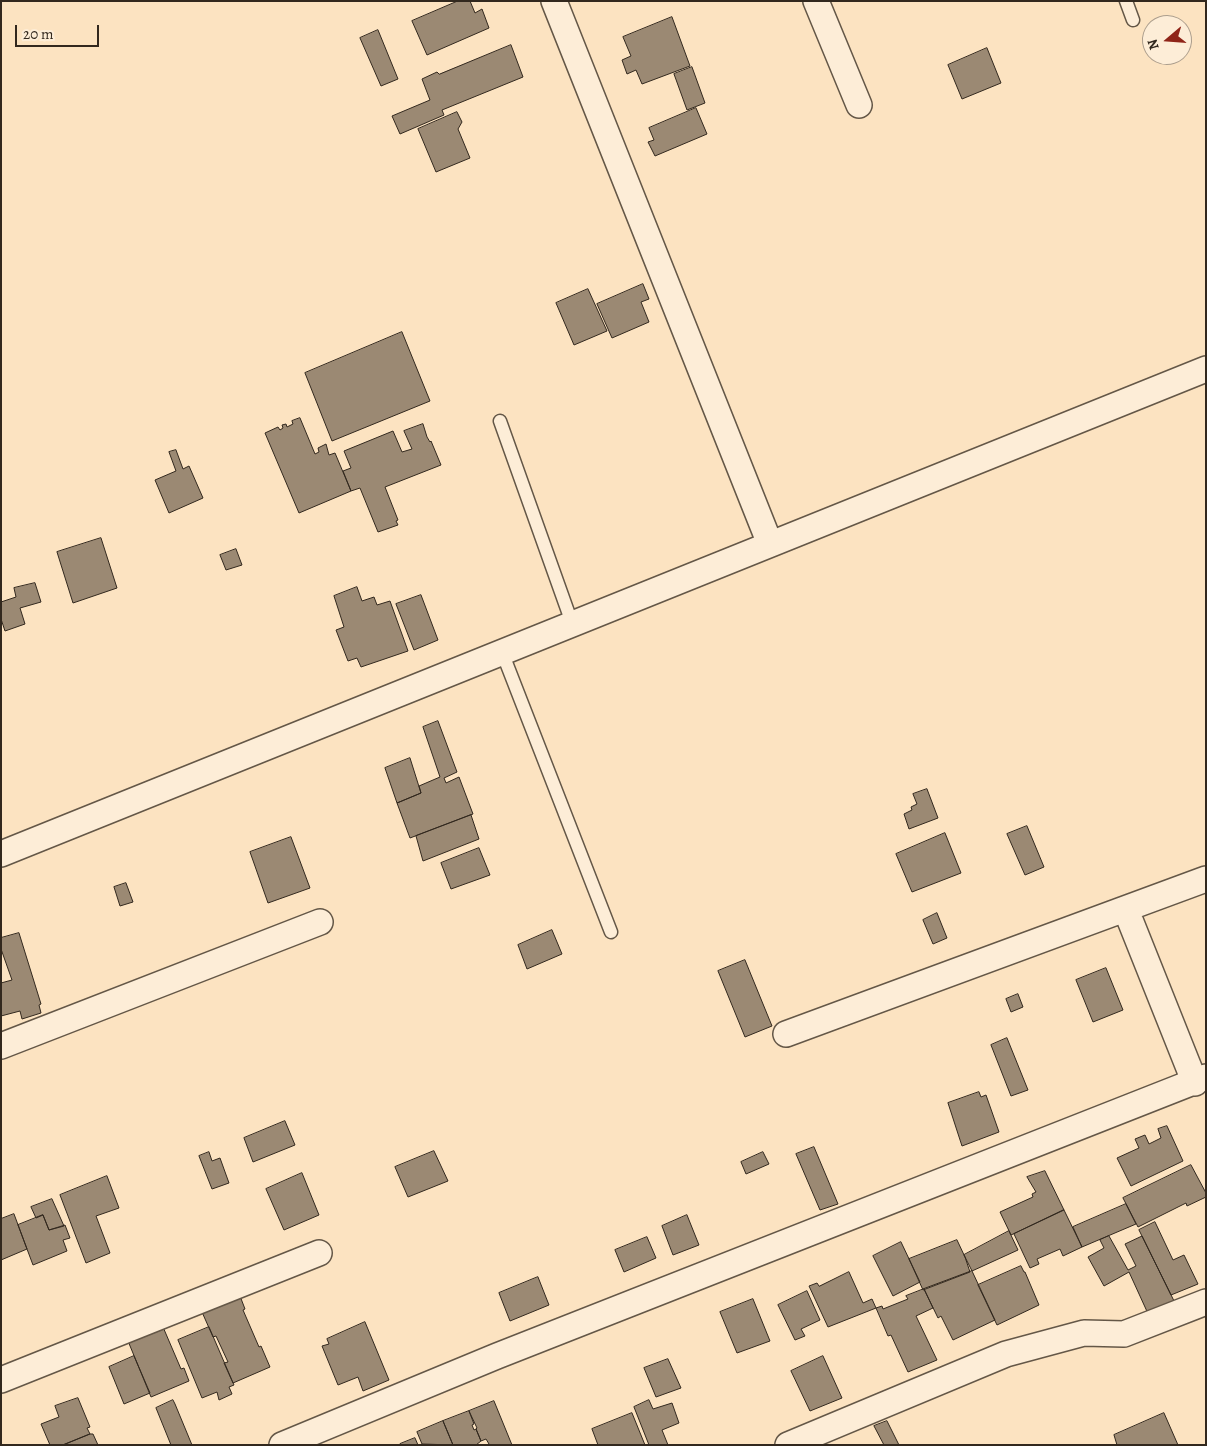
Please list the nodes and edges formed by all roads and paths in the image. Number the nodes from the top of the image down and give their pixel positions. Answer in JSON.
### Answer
{"nodes":[{"id":1,"x":554,"y":1,"type":"edge"},
{"id":2,"x":816,"y":1,"type":"edge"},
{"id":3,"x":1126,"y":1,"type":"edge"},
{"id":4,"x":1133,"y":20,"type":"dead end"},
{"id":5,"x":859,"y":105,"type":"dead end"},
{"id":6,"x":1206,"y":369,"type":"edge"},
{"id":7,"x":500,"y":421,"type":"dead end"},
{"id":8,"x":770,"y":544,"type":"junction"},
{"id":9,"x":572,"y":623,"type":"junction"},
{"id":10,"x":502,"y":652,"type":"junction"},
{"id":11,"x":1,"y":854,"type":"edge"},
{"id":12,"x":1206,"y":879,"type":"edge"},
{"id":13,"x":1126,"y":910,"type":"junction"},
{"id":14,"x":320,"y":922,"type":"dead end"},
{"id":15,"x":611,"y":932,"type":"dead end"},
{"id":16,"x":786,"y":1034,"type":"dead end"},
{"id":17,"x":1,"y":1046,"type":"edge"},
{"id":18,"x":1200,"y":1080,"type":"edge"},
{"id":19,"x":319,"y":1253,"type":"dead end"},
{"id":20,"x":1206,"y":1302,"type":"edge"},
{"id":21,"x":1,"y":1380,"type":"edge"},
{"id":22,"x":282,"y":1445,"type":"edge"},
{"id":23,"x":788,"y":1445,"type":"edge"}],
"edges":[{"from":1,"to":8,"type":"street"},
{"from":2,"to":5,"type":"street"},
{"from":3,"to":4,"type":"lane"},
{"from":6,"to":8,"type":"street"},
{"from":7,"to":9,"type":"lane"},
{"from":8,"to":9,"type":"street"},
{"from":9,"to":10,"type":"street"},
{"from":10,"to":11,"type":"street"},
{"from":10,"to":15,"type":"lane"},
{"from":12,"to":13,"type":"street"},
{"from":13,"to":16,"type":"street"},
{"from":13,"to":18,"type":"street"},
{"from":14,"to":17,"type":"street"},
{"from":18,"to":22,"type":"street"},
{"from":19,"to":21,"type":"street"},
{"from":20,"to":23,"type":"street"}]}
